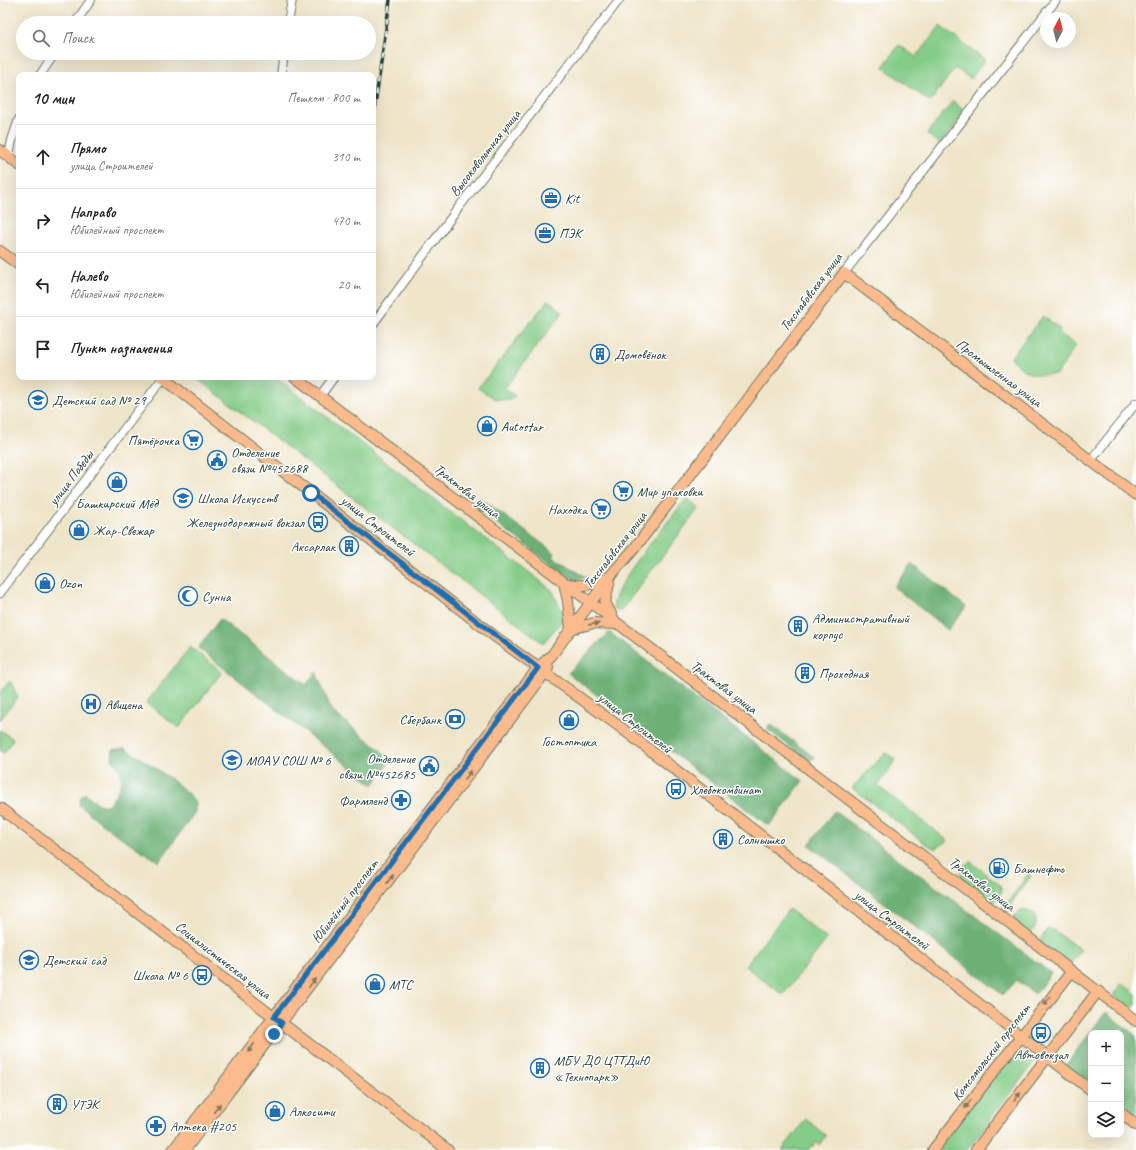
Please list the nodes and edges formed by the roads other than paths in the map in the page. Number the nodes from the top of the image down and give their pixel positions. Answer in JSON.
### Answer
{"nodes":[{"id":1,"x":92,"y":0,"type":"edge"},
{"id":2,"x":292,"y":0,"type":"edge"},
{"id":3,"x":620,"y":0,"type":"edge"},
{"id":4,"x":1056,"y":0,"type":"edge"},
{"id":5,"x":80,"y":16,"type":"edge"},
{"id":6,"x":289,"y":16,"type":"edge"},
{"id":7,"x":50,"y":60,"type":"edge"},
{"id":8,"x":283,"y":60,"type":"edge"},
{"id":9,"x":42,"y":72,"type":"edge"},
{"id":10,"x":281,"y":72,"type":"edge"},
{"id":11,"x":16,"y":127,"type":"edge"},
{"id":12,"x":0,"y":150,"type":"edge"},
{"id":13,"x":9,"y":156,"type":"junction"},
{"id":14,"x":16,"y":162,"type":"edge"},
{"id":15,"x":0,"y":251,"type":"edge"},
{"id":16,"x":16,"y":263,"type":"edge"},
{"id":17,"x":844,"y":273,"type":"junction"},
{"id":18,"x":376,"y":320,"type":"edge"},
{"id":19,"x":161,"y":380,"type":"edge"},
{"id":20,"x":166,"y":380,"type":"edge"},
{"id":21,"x":299,"y":380,"type":"edge"},
{"id":22,"x":332,"y":380,"type":"edge"},
{"id":23,"x":320,"y":396,"type":"junction"},
{"id":24,"x":1136,"y":402,"type":"edge"},
{"id":25,"x":1091,"y":460,"type":"junction"},
{"id":26,"x":1136,"y":495,"type":"edge"},
{"id":27,"x":611,"y":575,"type":"junction"},
{"id":28,"x":564,"y":583,"type":"junction"},
{"id":29,"x":0,"y":593,"type":"edge"},
{"id":30,"x":591,"y":604,"type":"junction"},
{"id":31,"x":617,"y":624,"type":"junction"},
{"id":32,"x":571,"y":629,"type":"junction"},
{"id":33,"x":542,"y":670,"type":"junction"},
{"id":34,"x":0,"y":808,"type":"edge"},
{"id":35,"x":1072,"y":971,"type":"junction"},
{"id":36,"x":1098,"y":991,"type":"junction"},
{"id":37,"x":278,"y":1020,"type":"junction"},
{"id":38,"x":1136,"y":1021,"type":"edge"},
{"id":39,"x":1020,"y":1036,"type":"junction"},
{"id":40,"x":1048,"y":1056,"type":"junction"},
{"id":41,"x":1088,"y":1088,"type":"edge"},
{"id":42,"x":1124,"y":1115,"type":"edge"},
{"id":43,"x":1136,"y":1125,"type":"edge"},
{"id":44,"x":173,"y":1150,"type":"edge"},
{"id":45,"x":185,"y":1150,"type":"edge"},
{"id":46,"x":448,"y":1150,"type":"edge"},
{"id":47,"x":932,"y":1150,"type":"edge"},
{"id":48,"x":976,"y":1150,"type":"edge"}],
"edges":[{"from":1,"to":5,"type":"street"},
{"from":2,"to":6,"type":"street"},
{"from":3,"to":18,"type":"street","name":"Высоковольтная улица"},
{"from":4,"to":17,"type":"street","name":"Техснабовская улица"},
{"from":7,"to":9,"type":"street"},
{"from":8,"to":10,"type":"street"},
{"from":11,"to":13,"type":"street"},
{"from":12,"to":13,"type":"main road"},
{"from":13,"to":14,"type":"main road"},
{"from":15,"to":16,"type":"main road"},
{"from":17,"to":25,"type":"main road","name":"Промышленная улица"},
{"from":17,"to":27,"type":"main road","name":"Техснабовская улица"},
{"from":19,"to":29,"type":"street","name":"улица Победы"},
{"from":20,"to":33,"type":"main road","name":"улица Строителей"},
{"from":21,"to":23,"type":"main road","name":"Трактовая улица"},
{"from":22,"to":23,"type":"street"},
{"from":23,"to":28,"type":"main road","name":"Трактовая улица"},
{"from":24,"to":25,"type":"street"},
{"from":25,"to":26,"type":"main road","name":"Промышленная улица"},
{"from":27,"to":28,"type":"main road"},
{"from":27,"to":30,"type":"main road","name":"Техснабовская улица"},
{"from":27,"to":31,"type":"main road"},
{"from":28,"to":30,"type":"main road","name":"Трактовая улица"},
{"from":28,"to":32,"type":"main road"},
{"from":30,"to":31,"type":"main road","name":"Трактовая улица"},
{"from":30,"to":32,"type":"main road","name":"Техснабовская улица"},
{"from":32,"to":31,"type":"main road","one_way":true},
{"from":31,"to":35,"type":"main road","name":"Трактовая улица"},
{"from":32,"to":33,"type":"main road","name":"Техснабовская улица"},
{"from":33,"to":37,"type":"main road","name":"Техснабовская улица"},
{"from":33,"to":39,"type":"main road","name":"улица Строителей"},
{"from":34,"to":37,"type":"main road","name":"Социалистическая улица"},
{"from":35,"to":36,"type":"main road","name":"Трактовая улица"},
{"from":35,"to":39,"type":"main road","name":"Комсомольский проспект","one_way":true},
{"from":36,"to":38,"type":"main road","name":"Трактовая улица"},
{"from":36,"to":40,"type":"main road"},
{"from":37,"to":44,"type":"main road","one_way":true},
{"from":45,"to":37,"type":"main road","one_way":true},
{"from":37,"to":46,"type":"main road","name":"Социалистическая улица"},
{"from":39,"to":40,"type":"main road","name":"улица Строителей"},
{"from":39,"to":47,"type":"main road","name":"Комсомольский проспект","one_way":true},
{"from":40,"to":41,"type":"main road","name":"улица Строителей"},
{"from":48,"to":40,"type":"main road","one_way":true},
{"from":42,"to":43,"type":"main road"}]}
